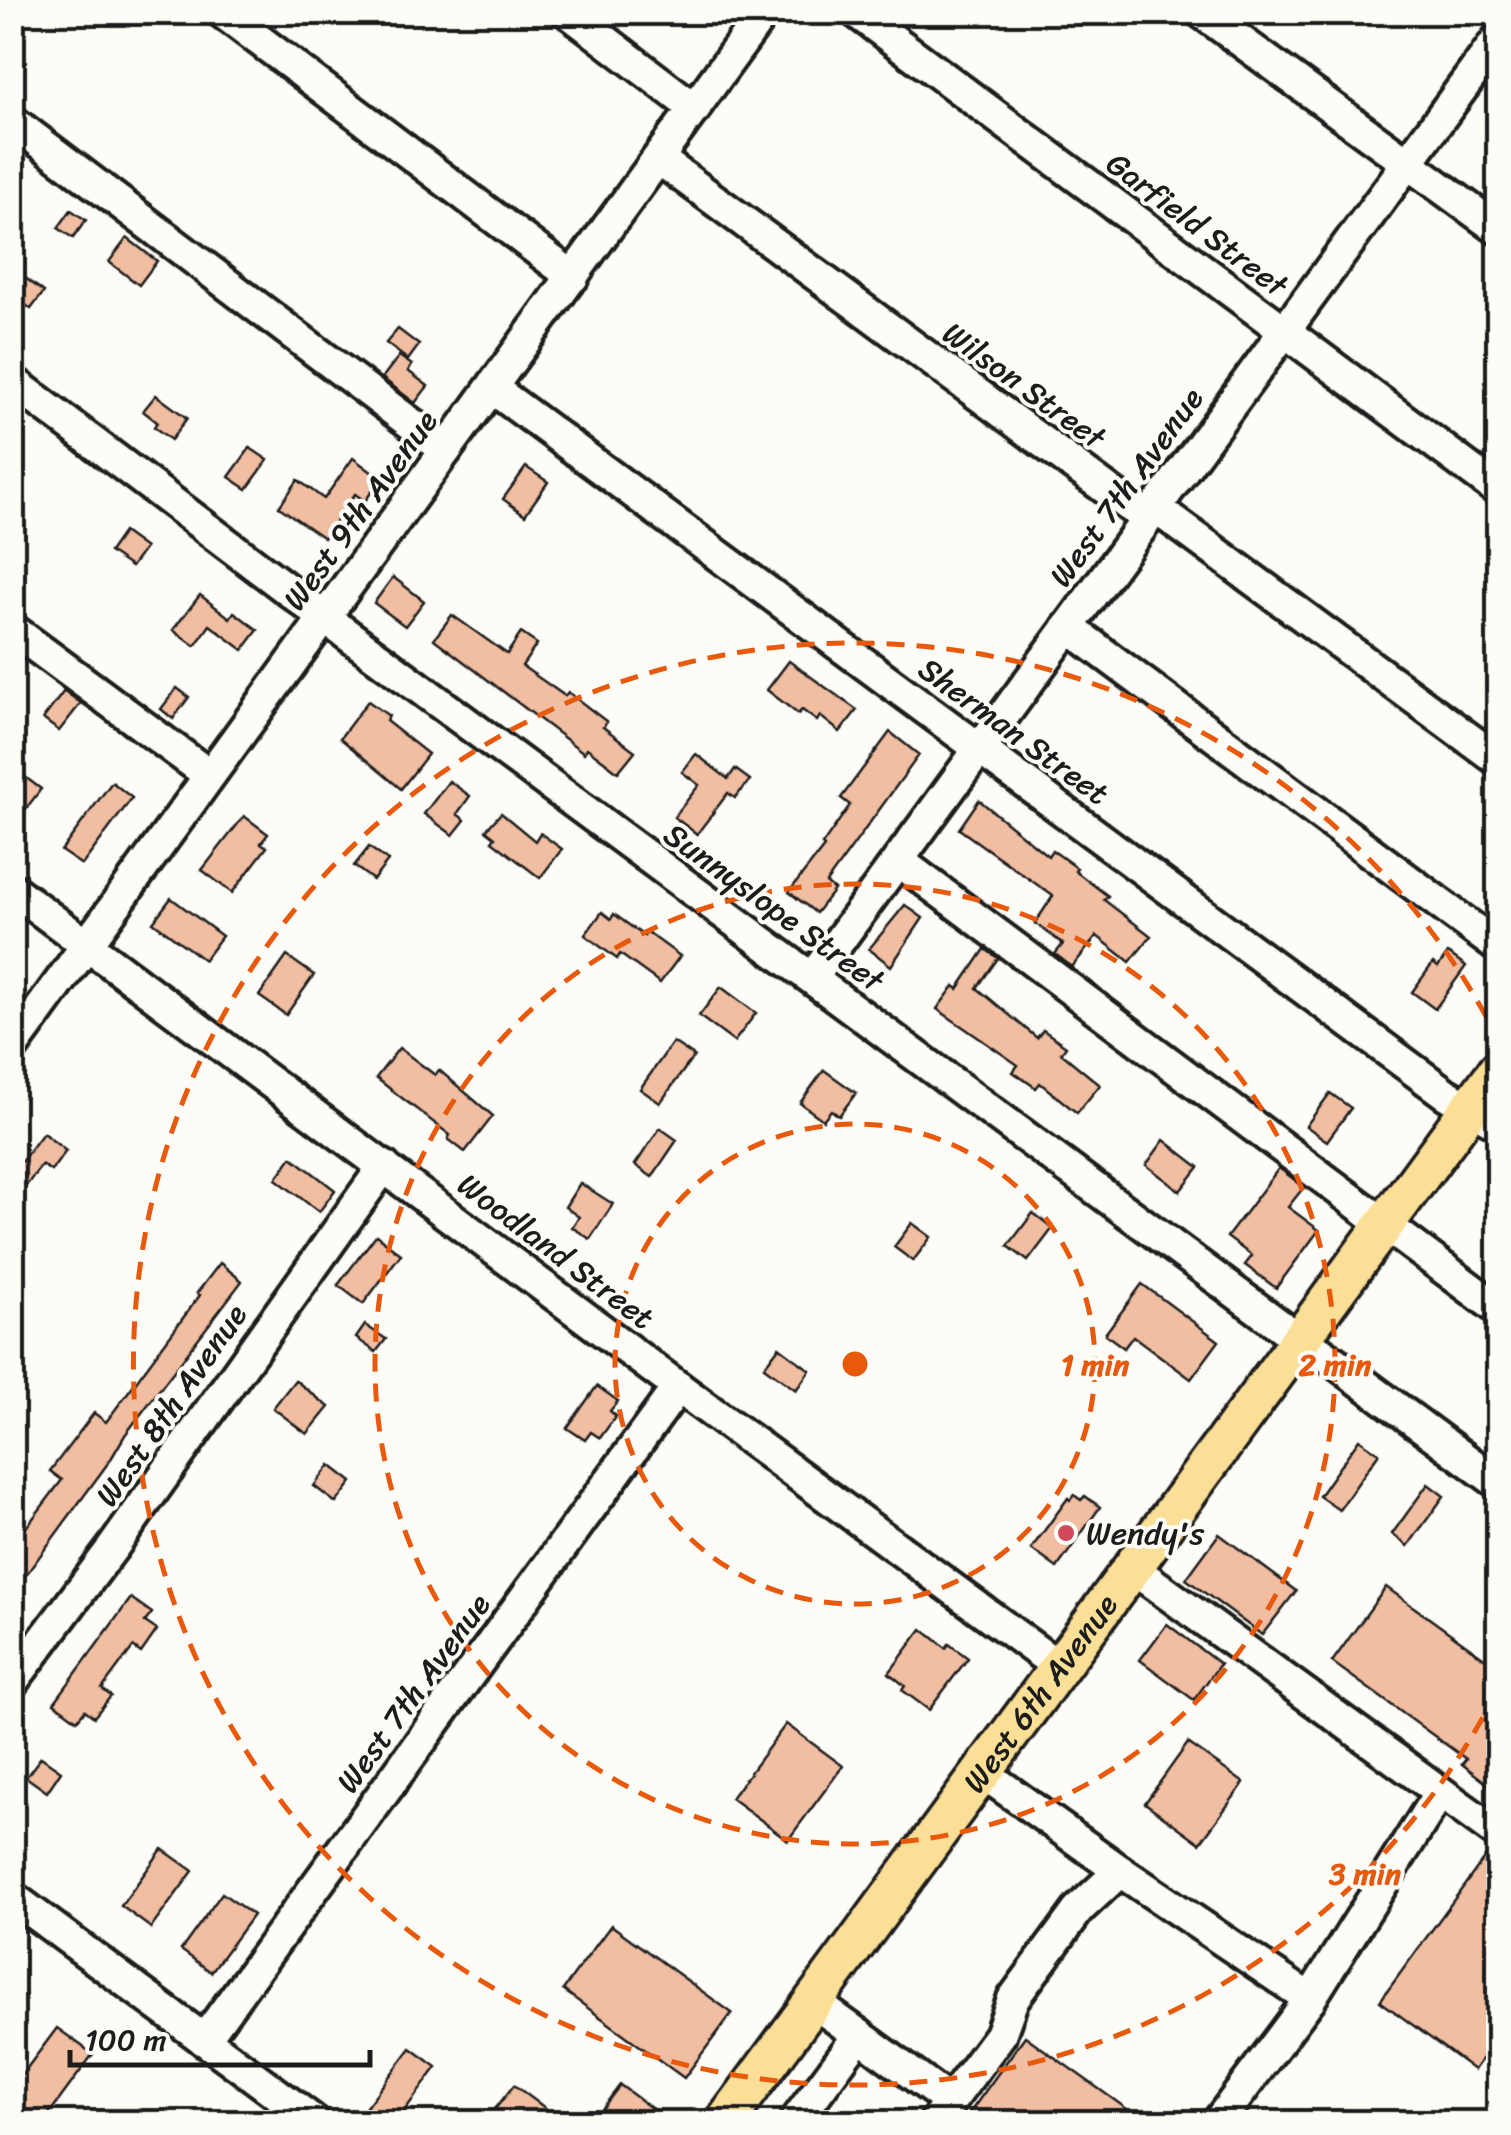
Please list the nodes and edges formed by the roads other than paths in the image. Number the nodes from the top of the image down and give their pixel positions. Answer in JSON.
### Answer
{"nodes":[{"id":1,"x":222,"y":12,"type":"edge"},
{"id":2,"x":568,"y":12,"type":"edge"},
{"id":3,"x":764,"y":12,"type":"edge"},
{"id":4,"x":856,"y":12,"type":"edge"},
{"id":5,"x":1201,"y":12,"type":"edge"},
{"id":6,"x":1498,"y":39,"type":"edge"},
{"id":7,"x":695,"y":109,"type":"junction"},
{"id":8,"x":12,"y":120,"type":"edge"},
{"id":9,"x":659,"y":160,"type":"junction"},
{"id":10,"x":1407,"y":163,"type":"junction"},
{"id":11,"x":1498,"y":229,"type":"edge"},
{"id":12,"x":573,"y":277,"type":"junction"},
{"id":13,"x":1283,"y":332,"type":"junction"},
{"id":14,"x":12,"y":381,"type":"edge"},
{"id":15,"x":492,"y":388,"type":"junction"},
{"id":16,"x":446,"y":450,"type":"junction"},
{"id":17,"x":1498,"y":490,"type":"edge"},
{"id":18,"x":1153,"y":510,"type":"junction"},
{"id":19,"x":325,"y":618,"type":"junction"},
{"id":20,"x":1068,"y":627,"type":"junction"},
{"id":21,"x":12,"y":629,"type":"edge"},
{"id":22,"x":979,"y":750,"type":"junction"},
{"id":23,"x":1498,"y":760,"type":"edge"},
{"id":24,"x":209,"y":775,"type":"junction"},
{"id":25,"x":898,"y":861,"type":"junction"},
{"id":26,"x":12,"y":889,"type":"edge"},
{"id":27,"x":86,"y":945,"type":"junction"},
{"id":28,"x":1498,"y":947,"type":"edge"},
{"id":29,"x":812,"y":978,"type":"junction"},
{"id":30,"x":12,"y":1048,"type":"edge"},
{"id":31,"x":1498,"y":1070,"type":"edge"},
{"id":32,"x":1485,"y":1116,"type":"edge"},
{"id":33,"x":384,"y":1166,"type":"junction"},
{"id":34,"x":1384,"y":1226,"type":"junction"},
{"id":35,"x":1498,"y":1309,"type":"edge"},
{"id":36,"x":1300,"y":1341,"type":"junction"},
{"id":37,"x":678,"y":1386,"type":"junction"},
{"id":38,"x":1498,"y":1482,"type":"edge"},
{"id":39,"x":1132,"y":1568,"type":"junction"},
{"id":40,"x":1059,"y":1667,"type":"junction"},
{"id":41,"x":12,"y":1682,"type":"edge"},
{"id":42,"x":982,"y":1772,"type":"junction"},
{"id":43,"x":1440,"y":1792,"type":"junction"},
{"id":44,"x":1498,"y":1834,"type":"edge"},
{"id":45,"x":1120,"y":1871,"type":"junction"},
{"id":46,"x":12,"y":1897,"type":"edge"},
{"id":47,"x":1310,"y":1999,"type":"junction"},
{"id":48,"x":812,"y":2001,"type":"junction"},
{"id":49,"x":859,"y":2035,"type":"junction"},
{"id":50,"x":204,"y":2040,"type":"junction"},
{"id":51,"x":943,"y":2112,"type":"edge"},
{"id":52,"x":315,"y":2122,"type":"edge"},
{"id":53,"x":724,"y":2122,"type":"edge"},
{"id":54,"x":795,"y":2122,"type":"edge"},
{"id":55,"x":1218,"y":2122,"type":"edge"}],
"edges":[{"from":1,"to":12,"type":"street"},
{"from":2,"to":7,"type":"street"},
{"from":3,"to":7,"type":"street","name":"West 9th Avenue"},
{"from":4,"to":13,"type":"street","name":"Garfield Street"},
{"from":5,"to":10,"type":"street"},
{"from":6,"to":10,"type":"street","name":"West 7th Avenue"},
{"from":7,"to":9,"type":"street","name":"West 9th Avenue"},
{"from":8,"to":16,"type":"street"},
{"from":9,"to":12,"type":"street","name":"West 9th Avenue"},
{"from":9,"to":18,"type":"street","name":"Wilson Street"},
{"from":10,"to":11,"type":"street"},
{"from":10,"to":13,"type":"street","name":"West 7th Avenue"},
{"from":12,"to":15,"type":"street","name":"West 9th Avenue"},
{"from":13,"to":17,"type":"street","name":"Garfield Street"},
{"from":13,"to":18,"type":"street","name":"West 7th Avenue"},
{"from":14,"to":19,"type":"street","name":"Sunnyslope Street"},
{"from":15,"to":16,"type":"street","name":"West 9th Avenue"},
{"from":15,"to":22,"type":"street","name":"Sherman Street"},
{"from":16,"to":19,"type":"street","name":"West 9th Avenue"},
{"from":18,"to":20,"type":"street","name":"West 7th Avenue"},
{"from":18,"to":23,"type":"street","name":"Wilson Street"},
{"from":19,"to":24,"type":"street","name":"West 9th Avenue"},
{"from":19,"to":29,"type":"street","name":"Sunnyslope Street"},
{"from":20,"to":22,"type":"street","name":"West 7th Avenue"},
{"from":20,"to":28,"type":"street"},
{"from":21,"to":24,"type":"street"},
{"from":22,"to":25,"type":"street","name":"West 7th Avenue"},
{"from":22,"to":32,"type":"street","name":"Sherman Street"},
{"from":24,"to":27,"type":"street","name":"West 9th Avenue"},
{"from":25,"to":29,"type":"street","name":"West 7th Avenue"},
{"from":25,"to":34,"type":"street"},
{"from":26,"to":27,"type":"street","name":"Woodland Street"},
{"from":27,"to":30,"type":"street","name":"West 9th Avenue"},
{"from":27,"to":33,"type":"street","name":"Woodland Street"},
{"from":29,"to":36,"type":"street","name":"Sunnyslope Street"},
{"from":31,"to":32,"type":"main road","name":"West 6th Avenue"},
{"from":32,"to":34,"type":"main road","name":"West 6th Avenue"},
{"from":33,"to":37,"type":"street","name":"Woodland Street"},
{"from":33,"to":41,"type":"street","name":"West 8th Avenue"},
{"from":34,"to":35,"type":"street"},
{"from":34,"to":36,"type":"main road","name":"West 6th Avenue"},
{"from":36,"to":38,"type":"street","name":"Sunnyslope Street"},
{"from":36,"to":39,"type":"main road","name":"West 6th Avenue"},
{"from":37,"to":40,"type":"street","name":"Woodland Street"},
{"from":37,"to":50,"type":"street","name":"West 7th Avenue"},
{"from":39,"to":40,"type":"main road","name":"West 6th Avenue"},
{"from":39,"to":43,"type":"street"},
{"from":40,"to":42,"type":"main road","name":"West 6th Avenue"},
{"from":42,"to":45,"type":"street"},
{"from":42,"to":48,"type":"main road","name":"West 6th Avenue"},
{"from":43,"to":44,"type":"street"},
{"from":43,"to":47,"type":"street"},
{"from":45,"to":47,"type":"street"},
{"from":45,"to":51,"type":"street"},
{"from":46,"to":50,"type":"street"},
{"from":47,"to":55,"type":"street"},
{"from":48,"to":49,"type":"street"},
{"from":48,"to":53,"type":"main road","name":"West 6th Avenue"},
{"from":49,"to":51,"type":"street"},
{"from":49,"to":54,"type":"street"},
{"from":50,"to":52,"type":"street"}]}
